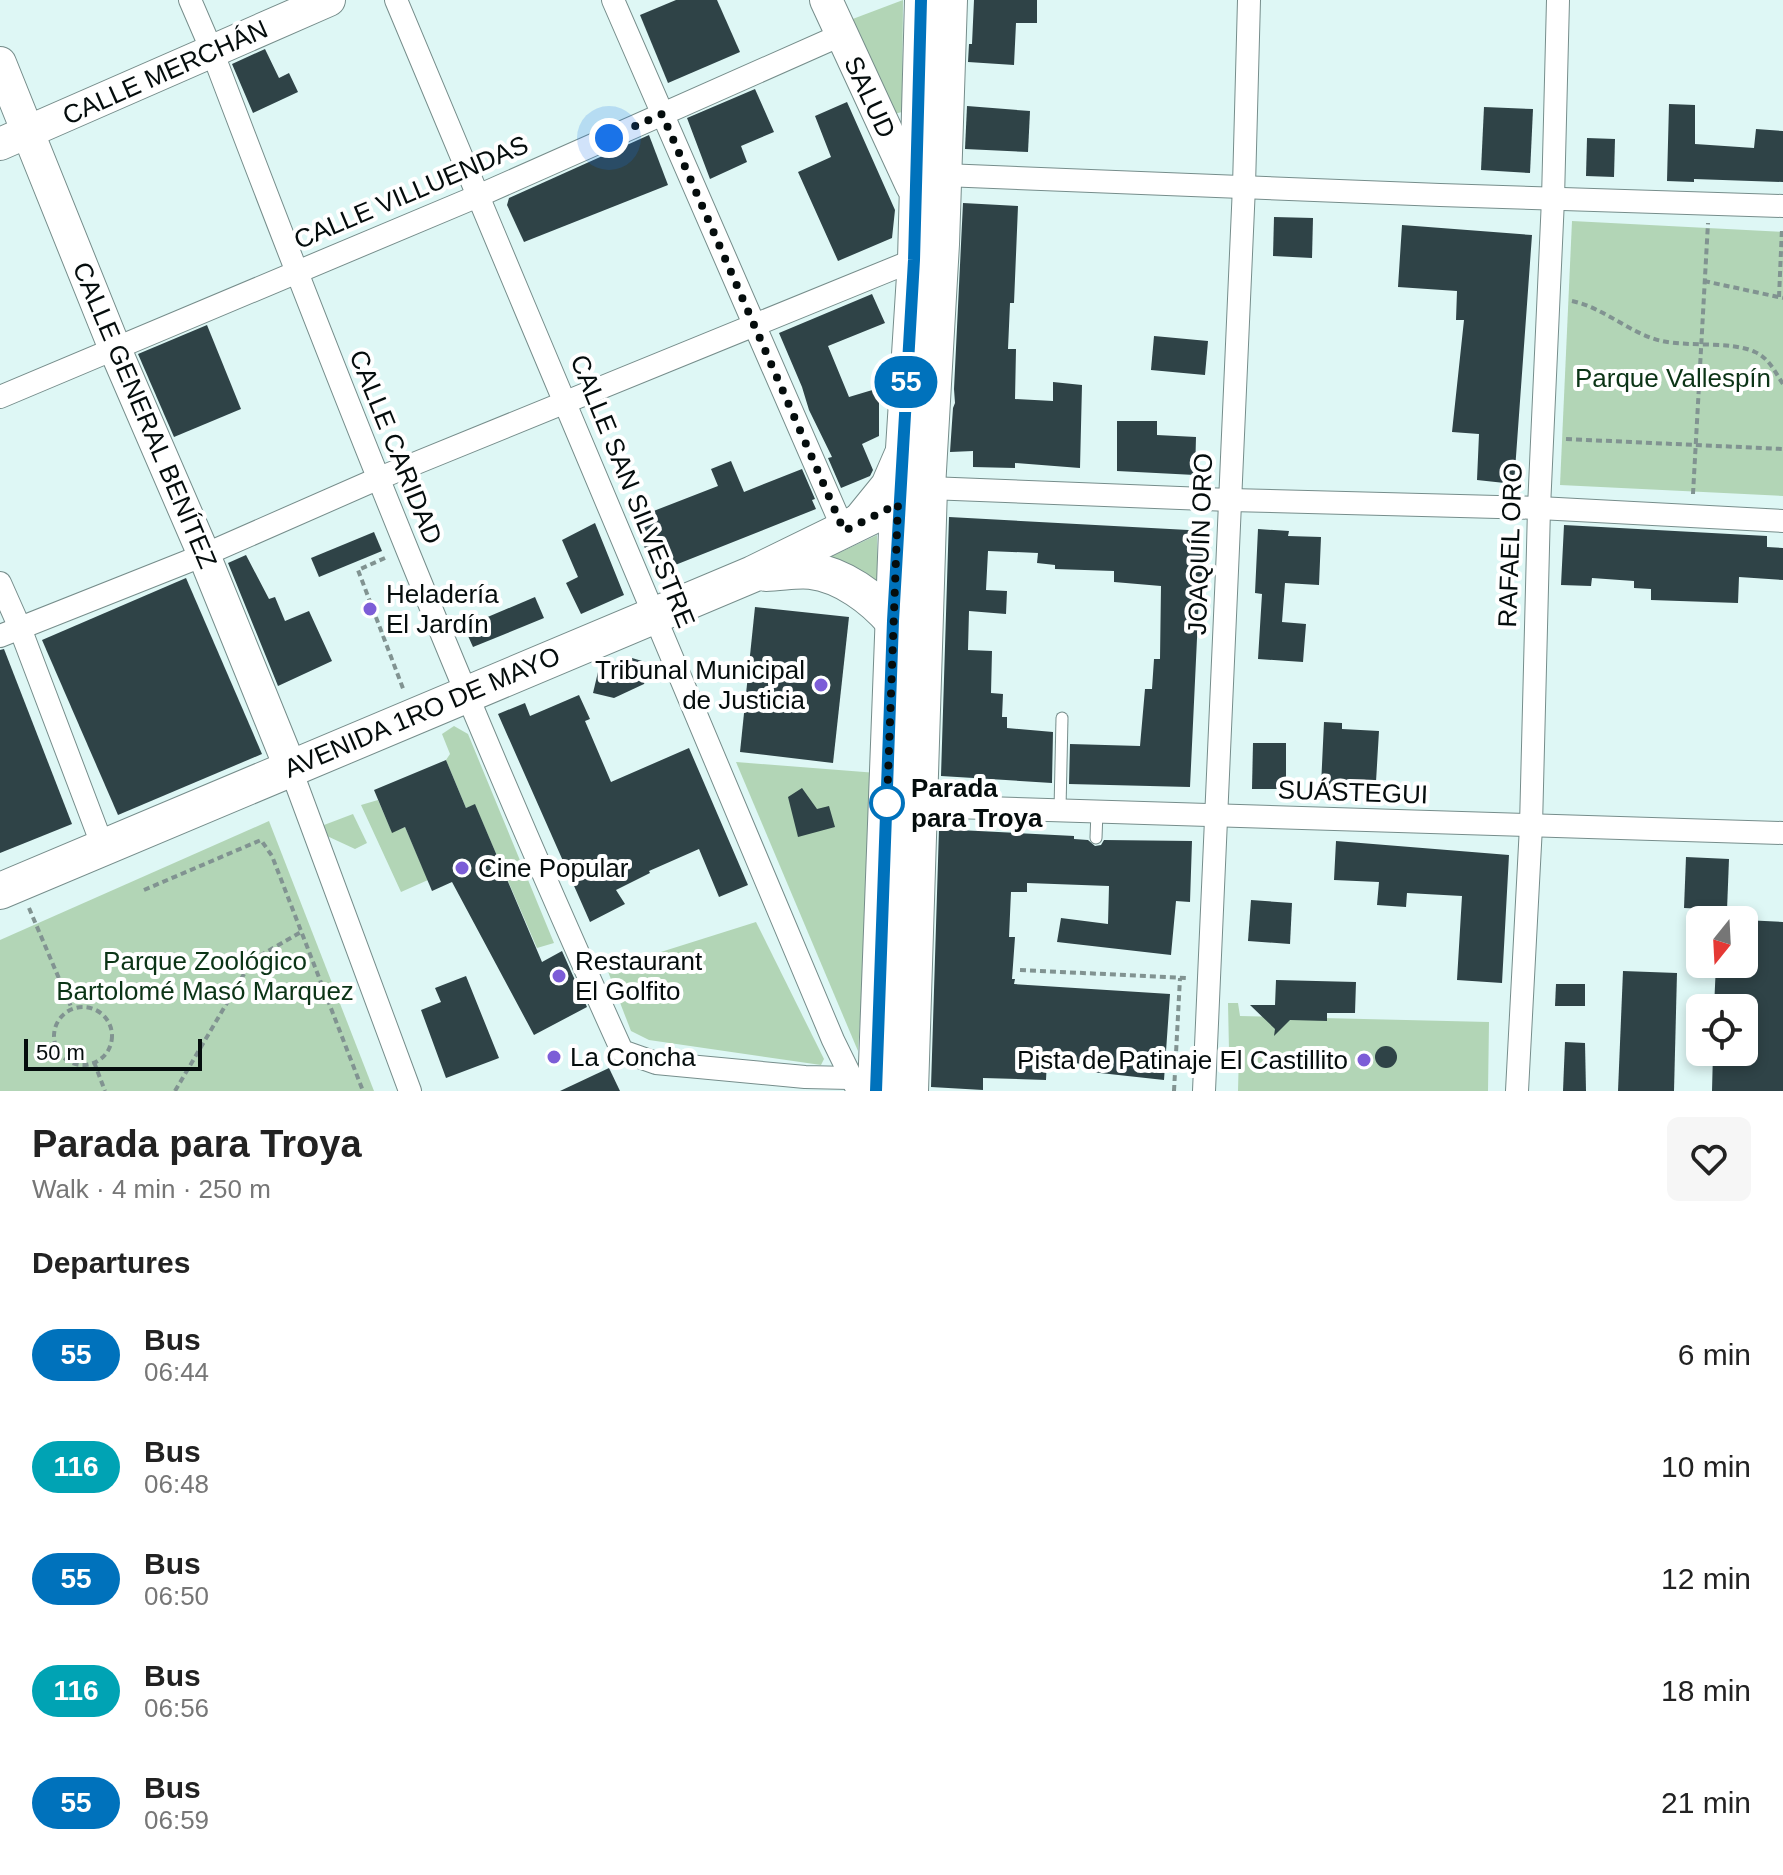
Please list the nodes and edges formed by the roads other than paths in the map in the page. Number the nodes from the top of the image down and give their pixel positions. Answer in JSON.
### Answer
{"nodes":[{"id":1,"x":190,"y":0,"type":"edge"},
{"id":2,"x":329,"y":0,"type":"edge"},
{"id":3,"x":396,"y":0,"type":"edge"},
{"id":4,"x":613,"y":0,"type":"edge"},
{"id":5,"x":826,"y":0,"type":"edge"},
{"id":6,"x":921,"y":0,"type":"edge"},
{"id":7,"x":951,"y":0,"type":"edge"},
{"id":8,"x":1249,"y":0,"type":"edge"},
{"id":9,"x":1558,"y":0,"type":"edge"},
{"id":10,"x":841,"y":35,"type":"junction"},
{"id":11,"x":212,"y":51,"type":"junction"},
{"id":12,"x":0,"y":63,"type":"edge"},
{"id":13,"x":662,"y":114,"type":"junction"},
{"id":14,"x":14,"y":138,"type":"edge"},
{"id":15,"x":944,"y":175,"type":"junction"},
{"id":16,"x":1244,"y":186,"type":"junction"},
{"id":17,"x":916,"y":193,"type":"junction"},
{"id":18,"x":478,"y":196,"type":"junction"},
{"id":19,"x":1553,"y":199,"type":"junction"},
{"id":20,"x":1783,"y":206,"type":"edge"},
{"id":21,"x":928,"y":255,"type":"junction"},
{"id":22,"x":296,"y":271,"type":"junction"},
{"id":23,"x":753,"y":324,"type":"junction"},
{"id":24,"x":115,"y":349,"type":"junction"},
{"id":25,"x":0,"y":397,"type":"edge"},
{"id":26,"x":566,"y":401,"type":"junction"},
{"id":27,"x":902,"y":456,"type":"junction"},
{"id":28,"x":377,"y":479,"type":"junction"},
{"id":29,"x":914,"y":496,"type":"junction"},
{"id":30,"x":1230,"y":500,"type":"junction"},
{"id":31,"x":1539,"y":508,"type":"junction"},
{"id":32,"x":1783,"y":521,"type":"edge"},
{"id":33,"x":851,"y":526,"type":"junction"},
{"id":34,"x":204,"y":555,"type":"junction"},
{"id":35,"x":753,"y":574,"type":"junction"},
{"id":36,"x":0,"y":583,"type":"edge"},
{"id":37,"x":654,"y":616,"type":"junction"},
{"id":38,"x":893,"y":621,"type":"junction"},
{"id":39,"x":10,"y":632,"type":"edge"},
{"id":40,"x":468,"y":693,"type":"junction"},
{"id":41,"x":1062,"y":718,"type":"dead end"},
{"id":42,"x":290,"y":767,"type":"junction"},
{"id":43,"x":921,"y":806,"type":"junction"},
{"id":44,"x":1060,"y":809,"type":"junction"},
{"id":45,"x":1097,"y":811,"type":"junction"},
{"id":46,"x":1217,"y":816,"type":"junction"},
{"id":47,"x":1531,"y":826,"type":"junction"},
{"id":48,"x":1783,"y":833,"type":"edge"},
{"id":49,"x":1096,"y":838,"type":"dead end"},
{"id":50,"x":103,"y":847,"type":"junction"},
{"id":51,"x":9,"y":887,"type":"edge"},
{"id":52,"x":861,"y":1087,"type":"edge"},
{"id":53,"x":410,"y":1091,"type":"edge"},
{"id":54,"x":910,"y":1091,"type":"edge"},
{"id":55,"x":1204,"y":1091,"type":"edge"},
{"id":56,"x":1517,"y":1091,"type":"edge"}],
"edges":[{"from":1,"to":11,"type":"street","name":"CALLE CARIDAD"},
{"from":2,"to":11,"type":"street","name":"CALLE MERCHÁN"},
{"from":3,"to":18,"type":"street","name":"CALLE SAN SILVESTRE"},
{"from":4,"to":13,"type":"street"},
{"from":5,"to":10,"type":"street","name":"SALUD"},
{"from":6,"to":17,"type":"street"},
{"from":7,"to":15,"type":"street"},
{"from":8,"to":16,"type":"street","name":"JOAQUÍN ORO"},
{"from":9,"to":19,"type":"street","name":"RAFAEL ORO"},
{"from":10,"to":13,"type":"street","name":"CALLE VILLUENDAS"},
{"from":10,"to":17,"type":"street","name":"SALUD"},
{"from":11,"to":14,"type":"street","name":"CALLE MERCHÁN"},
{"from":11,"to":22,"type":"street","name":"CALLE CARIDAD"},
{"from":12,"to":14,"type":"street","name":"CALLE GENERAL BENÍTEZ"},
{"from":13,"to":18,"type":"street","name":"CALLE VILLUENDAS"},
{"from":13,"to":23,"type":"street"},
{"from":14,"to":24,"type":"street","name":"CALLE GENERAL BENÍTEZ"},
{"from":15,"to":16,"type":"street"},
{"from":15,"to":21,"type":"street"},
{"from":16,"to":19,"type":"street"},
{"from":16,"to":30,"type":"street","name":"JOAQUÍN ORO"},
{"from":17,"to":21,"type":"street"},
{"from":18,"to":22,"type":"street","name":"CALLE VILLUENDAS"},
{"from":18,"to":26,"type":"street","name":"CALLE SAN SILVESTRE"},
{"from":19,"to":20,"type":"street"},
{"from":19,"to":31,"type":"street","name":"RAFAEL ORO"},
{"from":21,"to":23,"type":"street"},
{"from":21,"to":27,"type":"street"},
{"from":21,"to":29,"type":"street"},
{"from":22,"to":24,"type":"street","name":"CALLE VILLUENDAS"},
{"from":22,"to":28,"type":"street","name":"CALLE CARIDAD"},
{"from":23,"to":26,"type":"street"},
{"from":23,"to":33,"type":"street"},
{"from":24,"to":25,"type":"street","name":"CALLE VILLUENDAS"},
{"from":24,"to":34,"type":"street","name":"CALLE GENERAL BENÍTEZ"},
{"from":26,"to":28,"type":"street"},
{"from":26,"to":37,"type":"street","name":"CALLE SAN SILVESTRE"},
{"from":27,"to":29,"type":"street"},
{"from":27,"to":33,"type":"main road"},
{"from":28,"to":34,"type":"street"},
{"from":28,"to":40,"type":"street","name":"CALLE CARIDAD"},
{"from":29,"to":30,"type":"street"},
{"from":29,"to":33,"type":"main road","name":"AVENIDA 1RO DE MAYO"},
{"from":29,"to":38,"type":"main road"},
{"from":29,"to":43,"type":"main road"},
{"from":30,"to":31,"type":"street"},
{"from":30,"to":46,"type":"street","name":"JOAQUÍN ORO"},
{"from":31,"to":32,"type":"street"},
{"from":31,"to":47,"type":"street","name":"RAFAEL ORO"},
{"from":33,"to":35,"type":"main road","name":"AVENIDA 1RO DE MAYO"},
{"from":34,"to":39,"type":"street"},
{"from":34,"to":42,"type":"street","name":"CALLE GENERAL BENÍTEZ"},
{"from":35,"to":37,"type":"main road","name":"AVENIDA 1RO DE MAYO"},
{"from":35,"to":38,"type":"main road"},
{"from":36,"to":39,"type":"street"},
{"from":37,"to":40,"type":"main road","name":"AVENIDA 1RO DE MAYO"},
{"from":37,"to":52,"type":"street","name":"CALLE SAN SILVESTRE"},
{"from":38,"to":52,"type":"main road"},
{"from":39,"to":50,"type":"street"},
{"from":40,"to":42,"type":"main road","name":"AVENIDA 1RO DE MAYO"},
{"from":40,"to":52,"type":"street","name":"CALLE CARIDAD"},
{"from":41,"to":44,"type":"lane"},
{"from":42,"to":50,"type":"main road","name":"AVENIDA 1RO DE MAYO"},
{"from":42,"to":53,"type":"street"},
{"from":43,"to":44,"type":"street","name":"SUÁSTEGUI"},
{"from":43,"to":54,"type":"main road"},
{"from":44,"to":45,"type":"street","name":"SUÁSTEGUI"},
{"from":45,"to":46,"type":"street","name":"SUÁSTEGUI"},
{"from":45,"to":49,"type":"lane"},
{"from":46,"to":47,"type":"street","name":"SUÁSTEGUI"},
{"from":46,"to":55,"type":"street","name":"JOAQUÍN ORO"},
{"from":47,"to":48,"type":"street","name":"SUÁSTEGUI"},
{"from":47,"to":56,"type":"street","name":"RAFAEL ORO"},
{"from":50,"to":51,"type":"main road","name":"AVENIDA 1RO DE MAYO"}]}
